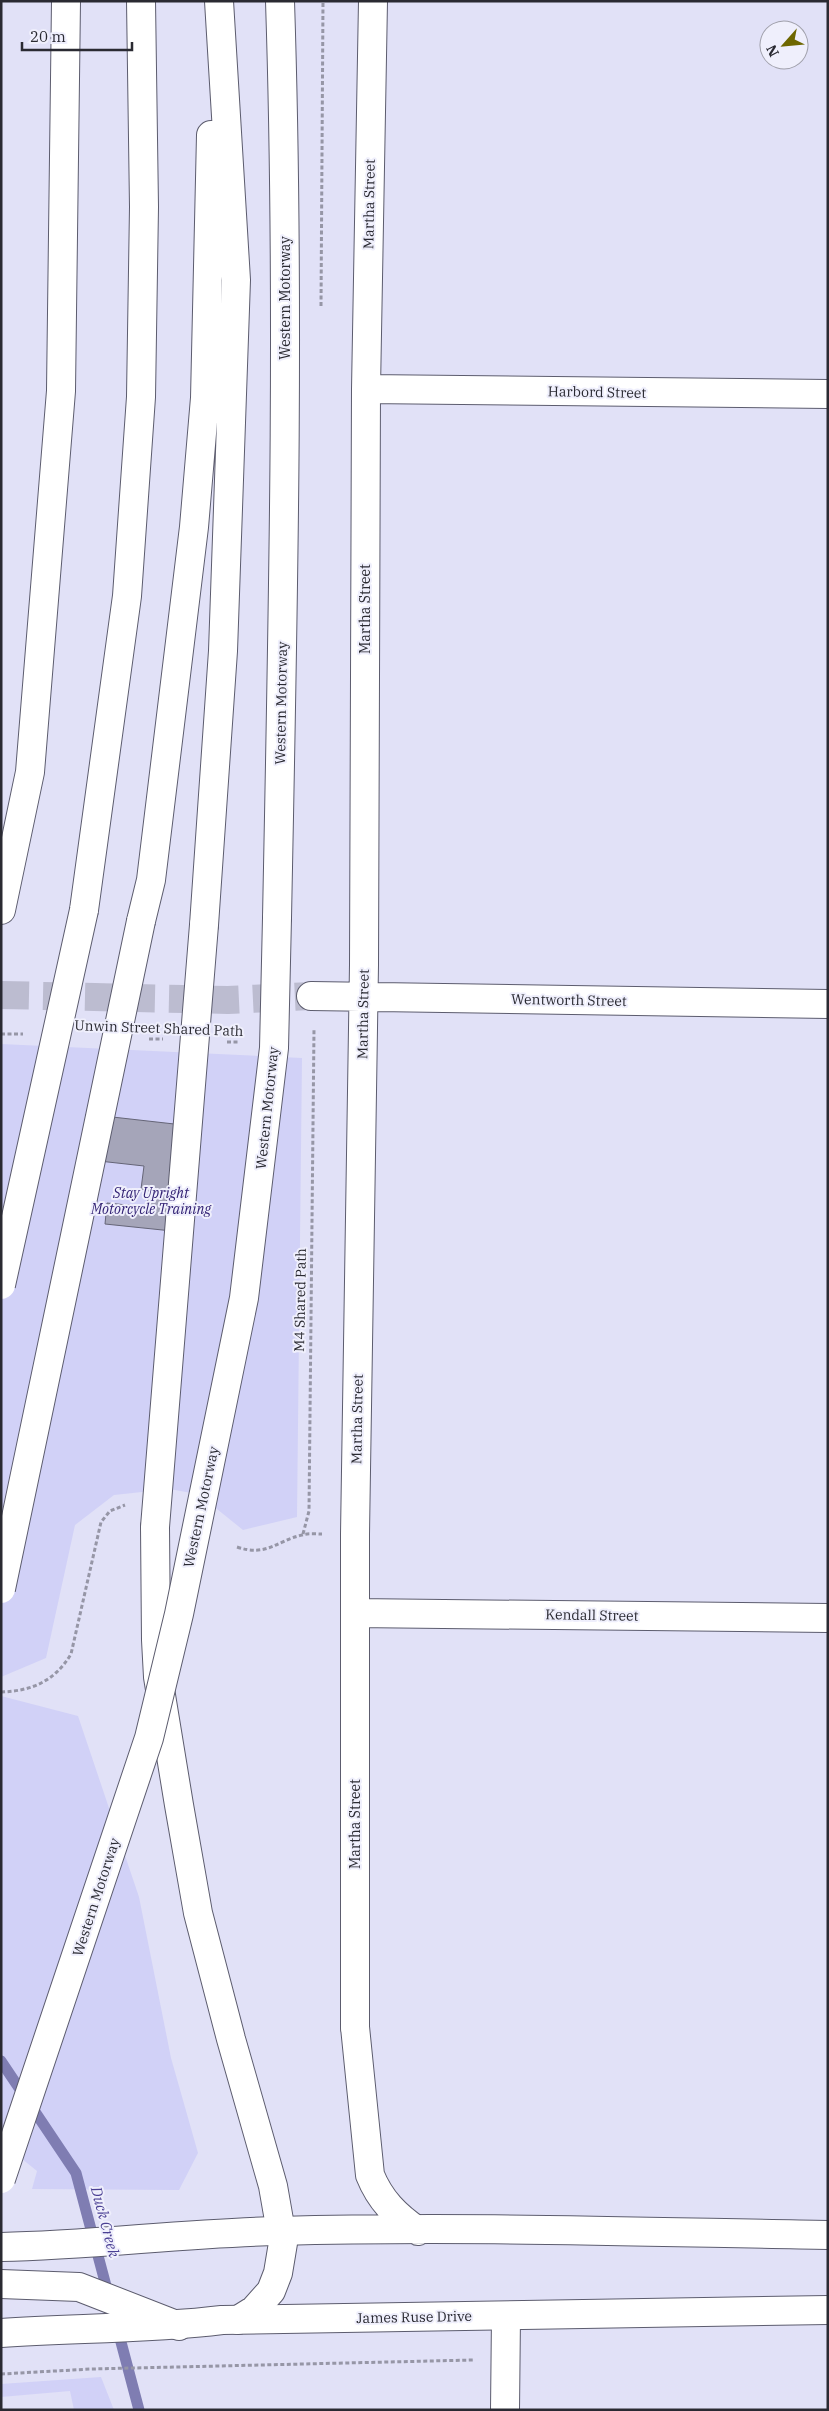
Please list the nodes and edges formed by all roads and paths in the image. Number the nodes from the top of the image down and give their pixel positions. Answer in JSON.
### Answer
{"nodes":[{"id":1,"x":66,"y":1,"type":"edge"},
{"id":2,"x":141,"y":1,"type":"edge"},
{"id":3,"x":217,"y":1,"type":"edge"},
{"id":4,"x":280,"y":1,"type":"edge"},
{"id":5,"x":373,"y":1,"type":"edge"},
{"id":6,"x":366,"y":389,"type":"junction"},
{"id":7,"x":828,"y":394,"type":"edge"},
{"id":8,"x":3,"y":901,"type":"edge"},
{"id":9,"x":311,"y":996,"type":"joint"},
{"id":10,"x":362,"y":997,"type":"junction"},
{"id":11,"x":828,"y":1004,"type":"edge"},
{"id":12,"x":1,"y":1034,"type":"edge"},
{"id":13,"x":31,"y":1035,"type":"dead end"},
{"id":14,"x":148,"y":1039,"type":"dead end"},
{"id":15,"x":168,"y":1040,"type":"dead end"},
{"id":16,"x":217,"y":1041,"type":"dead end"},
{"id":17,"x":246,"y":1042,"type":"dead end"},
{"id":18,"x":305,"y":1045,"type":"dead end"},
{"id":19,"x":315,"y":1045,"type":"junction"},
{"id":20,"x":1,"y":1285,"type":"edge"},
{"id":21,"x":130,"y":1502,"type":"dead end"},
{"id":22,"x":237,"y":1547,"type":"dead end"},
{"id":23,"x":1,"y":1589,"type":"edge"},
{"id":24,"x":355,"y":1613,"type":"junction"},
{"id":25,"x":828,"y":1618,"type":"edge"},
{"id":26,"x":1,"y":1692,"type":"edge"},
{"id":27,"x":1,"y":2179,"type":"edge"},
{"id":28,"x":282,"y":2230,"type":"junction"},
{"id":29,"x":418,"y":2230,"type":"junction"},
{"id":30,"x":828,"y":2235,"type":"edge"},
{"id":31,"x":1,"y":2247,"type":"edge"},
{"id":32,"x":1,"y":2284,"type":"edge"},
{"id":33,"x":828,"y":2310,"type":"edge"},
{"id":34,"x":506,"y":2316,"type":"junction"},
{"id":35,"x":230,"y":2320,"type":"junction"},
{"id":36,"x":179,"y":2326,"type":"junction"},
{"id":37,"x":1,"y":2333,"type":"edge"},
{"id":38,"x":506,"y":2360,"type":"junction"},
{"id":39,"x":1,"y":2374,"type":"edge"},
{"id":40,"x":505,"y":2410,"type":"edge"}],
"edges":[{"from":1,"to":8,"type":"main road"},
{"from":2,"to":20,"type":"main road","bridge":true},
{"from":3,"to":23,"type":"main road","bridge":true},
{"from":3,"to":28,"type":"main road","bridge":true},
{"from":4,"to":27,"type":"main road","name":"Western Motorway","bridge":true},
{"from":5,"to":6,"type":"main road","name":"Martha Street"},
{"from":6,"to":7,"type":"main road","name":"Harbord Street"},
{"from":6,"to":10,"type":"main road","name":"Martha Street"},
{"from":9,"to":10,"type":"main road","name":"Wentworth Street"},
{"from":9,"to":19,"type":"path","name":"M4 Shared Path"},
{"from":10,"to":11,"type":"main road","name":"Wentworth Street"},
{"from":10,"to":24,"type":"main road","name":"Martha Street"},
{"from":12,"to":13,"type":"path"},
{"from":14,"to":15,"type":"path","name":"Unwin Street Shared Path"},
{"from":16,"to":17,"type":"path","name":"Unwin Street Shared Path"},
{"from":18,"to":19,"type":"path"},
{"from":19,"to":22,"type":"path","name":"M4 Shared Path"},
{"from":21,"to":26,"type":"path"},
{"from":24,"to":25,"type":"main road","name":"Kendall Street"},
{"from":24,"to":29,"type":"main road","name":"Martha Street"},
{"from":28,"to":29,"type":"main road"},
{"from":28,"to":31,"type":"main road"},
{"from":28,"to":35,"type":"main road"},
{"from":29,"to":30,"type":"main road"},
{"from":32,"to":36,"type":"main road"},
{"from":33,"to":34,"type":"main road","name":"James Ruse Drive"},
{"from":34,"to":35,"type":"main road","name":"James Ruse Drive"},
{"from":34,"to":38,"type":"main road"},
{"from":35,"to":36,"type":"main road","name":"James Ruse Drive"},
{"from":36,"to":37,"type":"main road","name":"James Ruse Drive"},
{"from":38,"to":39,"type":"path"},
{"from":38,"to":40,"type":"main road"}]}
